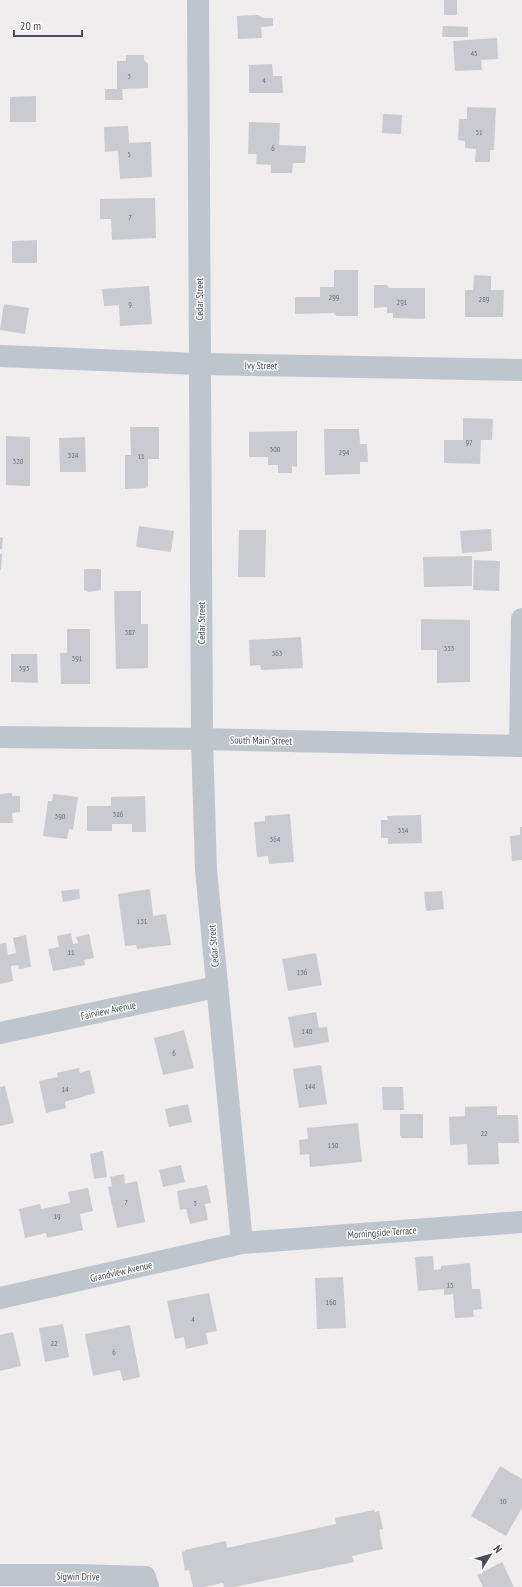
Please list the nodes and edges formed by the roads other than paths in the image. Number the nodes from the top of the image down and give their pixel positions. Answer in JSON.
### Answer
{"nodes":[{"id":1,"x":198,"y":0,"type":"edge"},
{"id":2,"x":0,"y":356,"type":"edge"},
{"id":3,"x":199,"y":364,"type":"junction"},
{"id":4,"x":522,"y":370,"type":"edge"},
{"id":5,"x":522,"y":619,"type":"edge"},
{"id":6,"x":0,"y":738,"type":"edge"},
{"id":7,"x":202,"y":739,"type":"junction"},
{"id":8,"x":521,"y":746,"type":"edge"},
{"id":9,"x":216,"y":987,"type":"junction"},
{"id":10,"x":0,"y":1033,"type":"edge"},
{"id":11,"x":522,"y":1222,"type":"edge"},
{"id":12,"x":242,"y":1243,"type":"junction"},
{"id":13,"x":0,"y":1298,"type":"edge"},
{"id":14,"x":0,"y":1575,"type":"edge"},
{"id":15,"x":148,"y":1587,"type":"edge"}],
"edges":[{"from":1,"to":3,"type":"street","name":"Cedar Street"},
{"from":2,"to":3,"type":"street","name":"Ivy Street"},
{"from":3,"to":4,"type":"street","name":"Ivy Street"},
{"from":3,"to":7,"type":"street","name":"Cedar Street"},
{"from":5,"to":8,"type":"street"},
{"from":6,"to":7,"type":"street","name":"South Main Street"},
{"from":7,"to":8,"type":"street","name":"South Main Street"},
{"from":7,"to":9,"type":"street","name":"Cedar Street"},
{"from":9,"to":10,"type":"street","name":"Fairview Avenue"},
{"from":9,"to":12,"type":"street","name":"Cedar Street"},
{"from":11,"to":12,"type":"street","name":"Morningside Terrace"},
{"from":12,"to":13,"type":"street","name":"Grandview Avenue"},
{"from":14,"to":15,"type":"street","name":"Sigwin Drive"}]}
